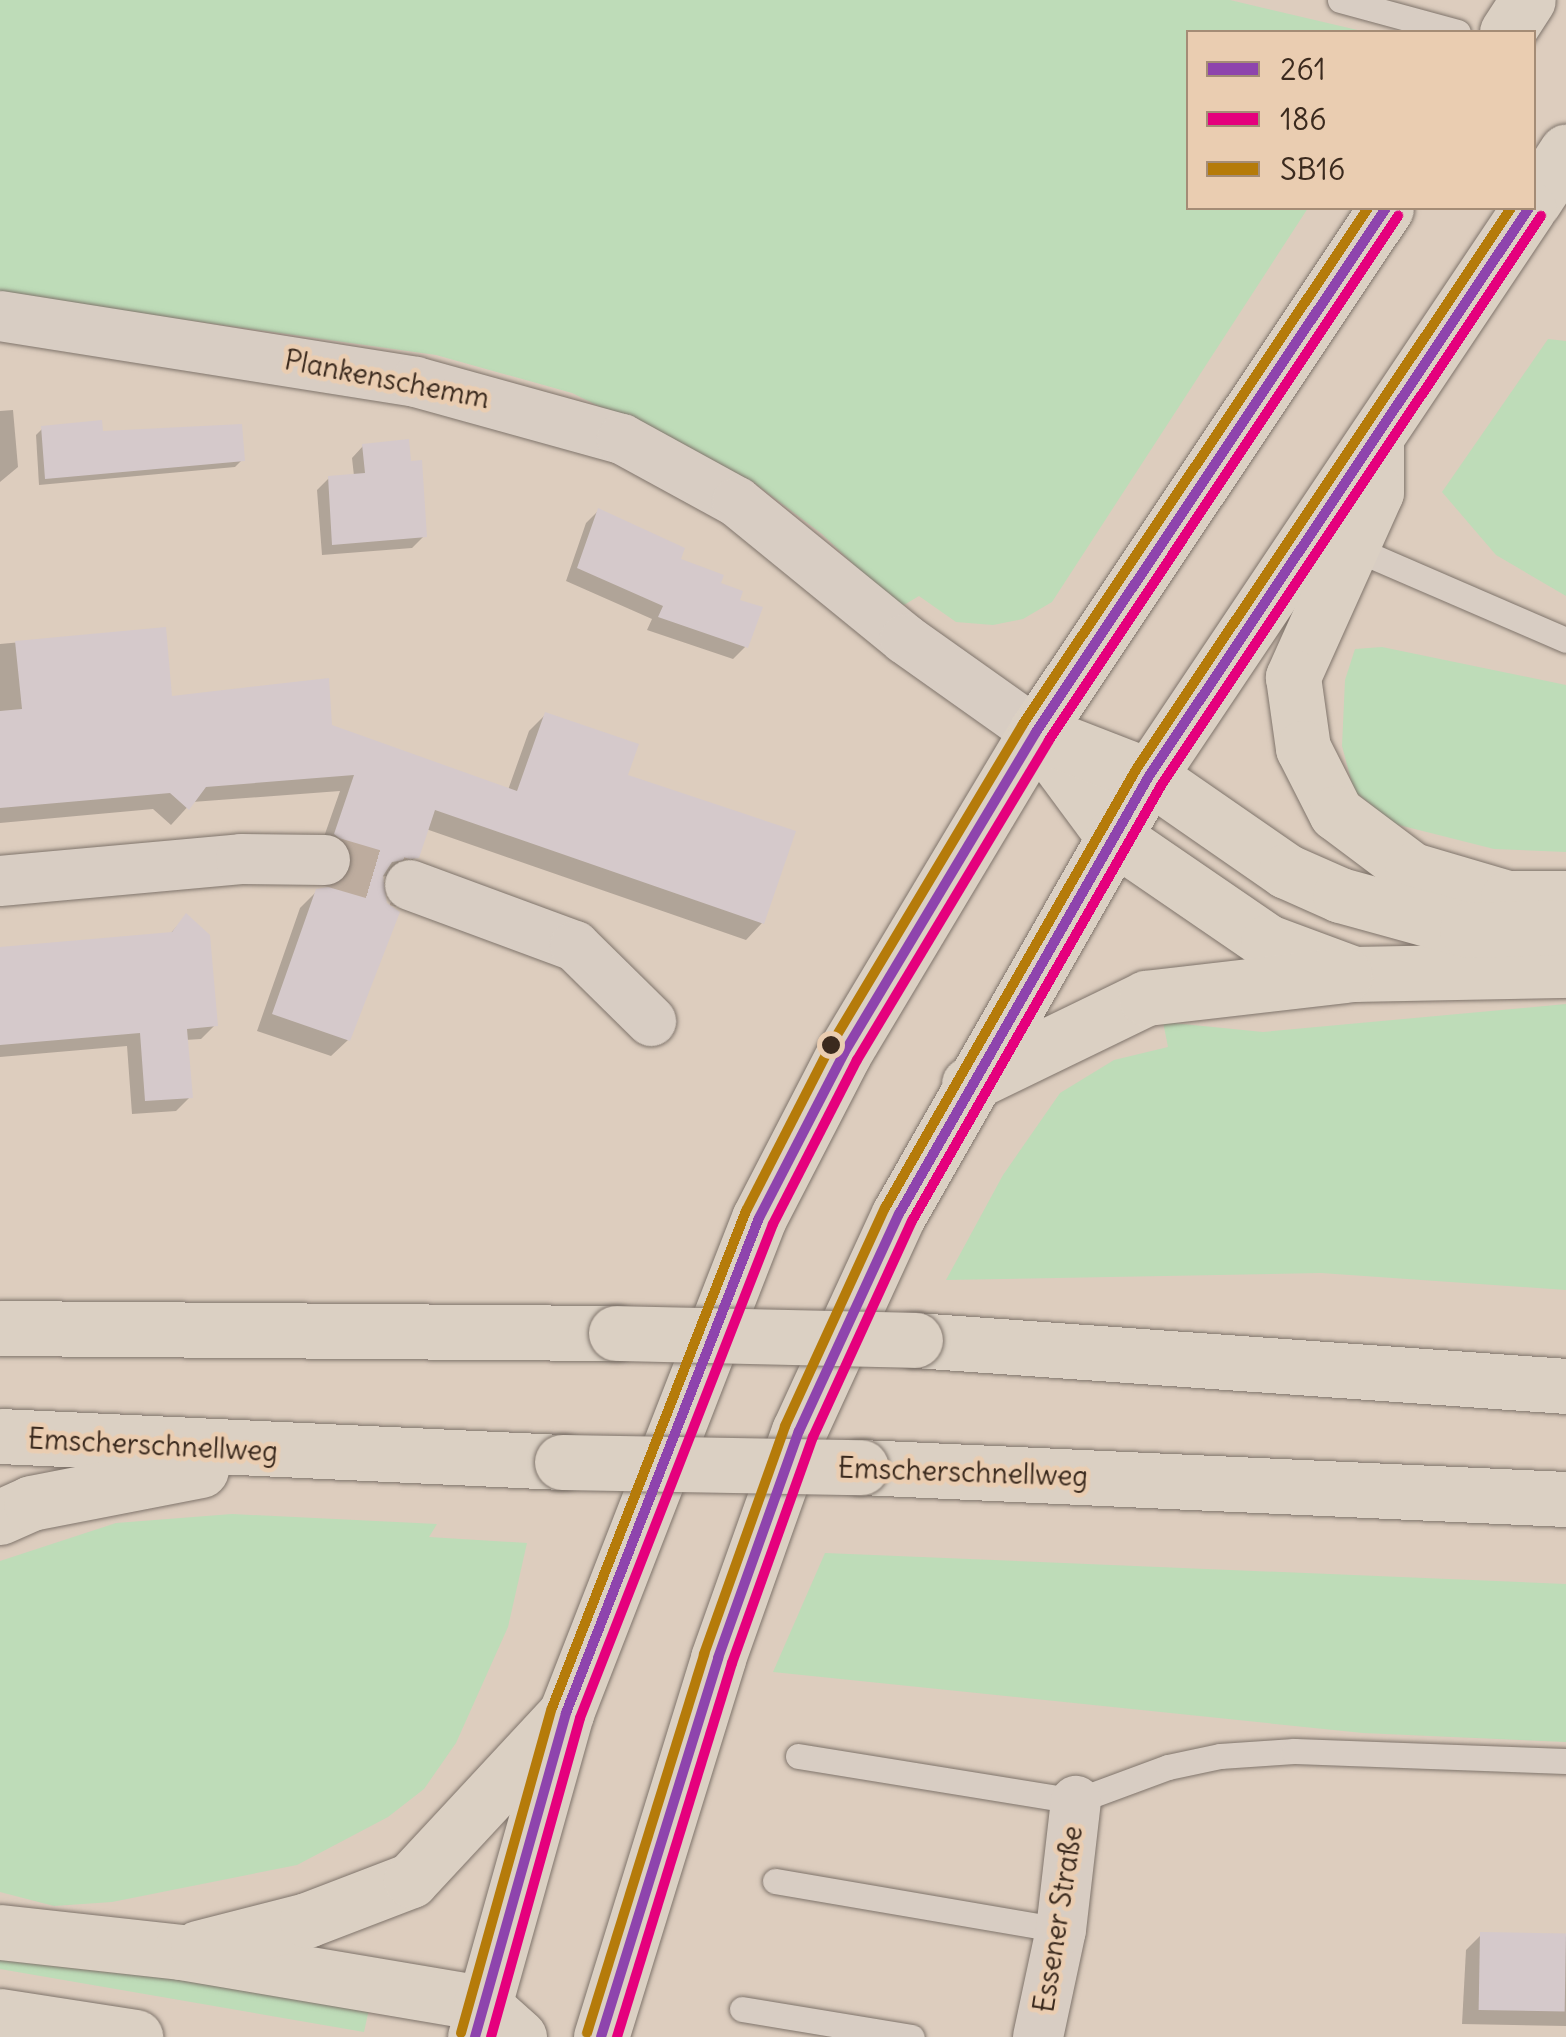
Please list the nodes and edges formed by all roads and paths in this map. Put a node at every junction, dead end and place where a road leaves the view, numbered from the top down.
1 (1340, 0) edge
2 (1528, 0) edge
3 (1451, 30) edge
4 (1508, 30) edge
5 (1566, 152) edge
6 (1536, 198) edge
7 (1385, 210) edge
8 (1528, 210) edge
9 (0, 316) edge
10 (1376, 438) junction
11 (1351, 548) junction
12 (1566, 640) edge
13 (1036, 732) junction
14 (1149, 776) junction
15 (1113, 836) junction
16 (325, 860) tunnel mouth
17 (0, 881) edge
18 (410, 884) tunnel mouth
19 (1566, 898) edge
20 (1566, 927) edge
21 (1566, 970) edge
22 (1354, 974) junction
23 (651, 1020) dead end
24 (969, 1084) junction
25 (0, 1328) edge
26 (1566, 1386) edge
27 (0, 1436) edge
28 (326, 1455) junction
29 (1566, 1498) edge
30 (0, 1517) edge
31 (566, 1713) junction
32 (798, 1756) dead end
33 (1566, 1761) edge
34 (1076, 1800) junction
35 (775, 1882) dead end
36 (1061, 1930) junction
37 (0, 1932) edge
38 (180, 1952) junction
39 (742, 2009) dead end
40 (0, 2016) edge
41 (492, 2026) edge
42 (135, 2037) edge
43 (601, 2037) edge
44 (912, 2037) edge
45 (1038, 2037) edge

1 - 3 lane
2 - 4 main road
5 - 6 main road
7 - 13 main road
8 - 10 main road
9 - 13 street, Plankenschemm
10 - 11 main road
10 - 14 main road
11 - 12 lane
11 - 19 main road
13 - 14 main road
13 - 15 main road
13 - 31 main road
14 - 15 main road
14 - 20 main road
15 - 22 main road
15 - 24 main road
16 - 17 street
18 - 23 street
21 - 22 main road
22 - 24 main road
24 - 43 main road
25 - 26 main road, bridge
27 - 28 main road, Emscherschnellweg
28 - 29 main road, Emscherschnellweg, bridge
28 - 30 main road
31 - 38 main road
31 - 41 main road
32 - 34 lane
33 - 34 lane
34 - 36 street, Essener Straße
35 - 36 lane
36 - 45 street, Essener Straße
37 - 38 main road
38 - 41 main road
39 - 44 lane
40 - 42 main road

